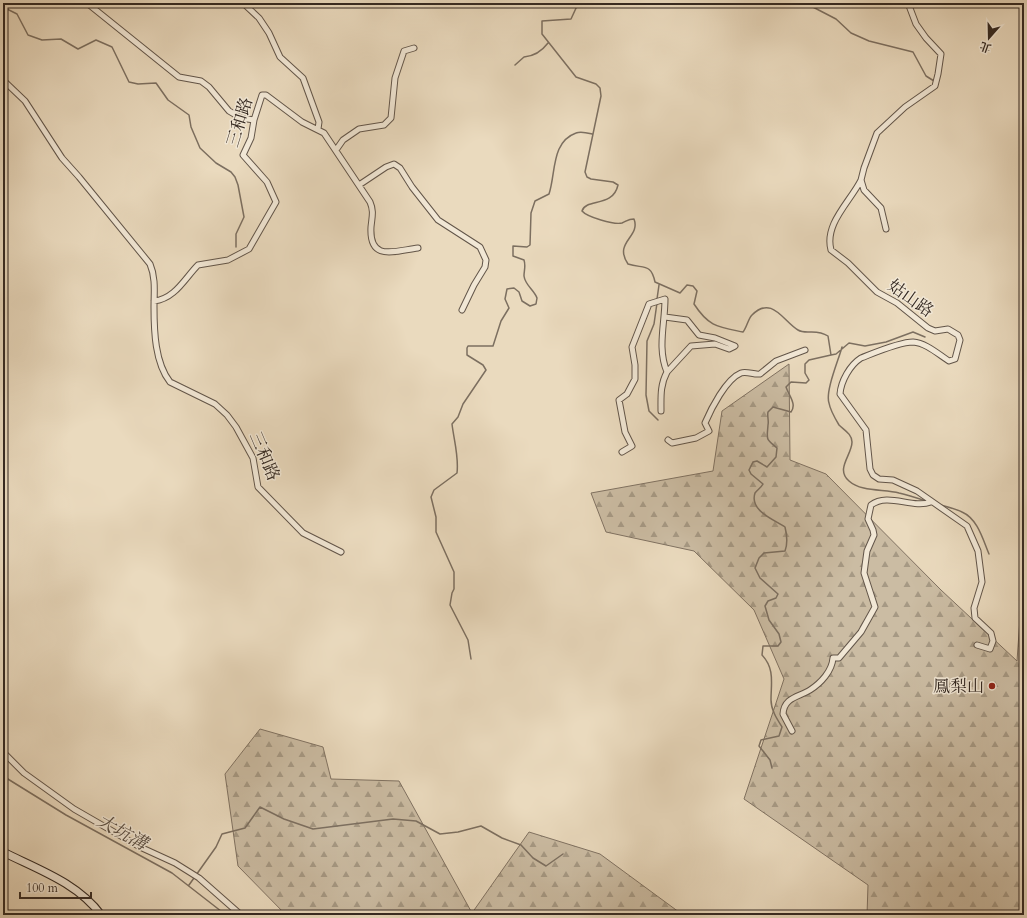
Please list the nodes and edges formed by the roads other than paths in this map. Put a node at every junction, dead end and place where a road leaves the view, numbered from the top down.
1 (87, 3) edge
2 (243, 3) edge
3 (908, 3) edge
4 (414, 48) dead end
5 (3, 80) edge
6 (254, 120) junction
7 (318, 129) junction
8 (336, 150) junction
9 (861, 180) junction
10 (359, 185) junction
11 (886, 229) dead end
12 (418, 248) dead end
13 (154, 301) junction
14 (462, 310) dead end
15 (665, 318) junction
16 (805, 350) dead end
17 (667, 372) junction
18 (661, 411) dead end
19 (668, 440) dead end
20 (622, 452) dead end
21 (931, 502) junction
22 (341, 552) dead end
23 (977, 645) dead end
24 (792, 731) dead end
25 (3, 752) edge
26 (3, 852) edge
27 (101, 915) edge
28 (241, 915) edge

1 - 6 street
2 - 7 street
3 - 9 street, 姑山路
4 - 8 street
5 - 13 street, 三和路
6 - 7 street, 三和路
6 - 13 street, 三和路
7 - 8 street, 三和路
8 - 10 street, 三和路
9 - 11 street
9 - 21 street, 姑山路
10 - 12 street, 三和路
10 - 14 street
13 - 22 street, 三和路
15 - 17 street
15 - 17 street
15 - 20 street
16 - 19 street
17 - 18 street
21 - 23 street
21 - 24 street
25 - 28 street
26 - 27 main road

